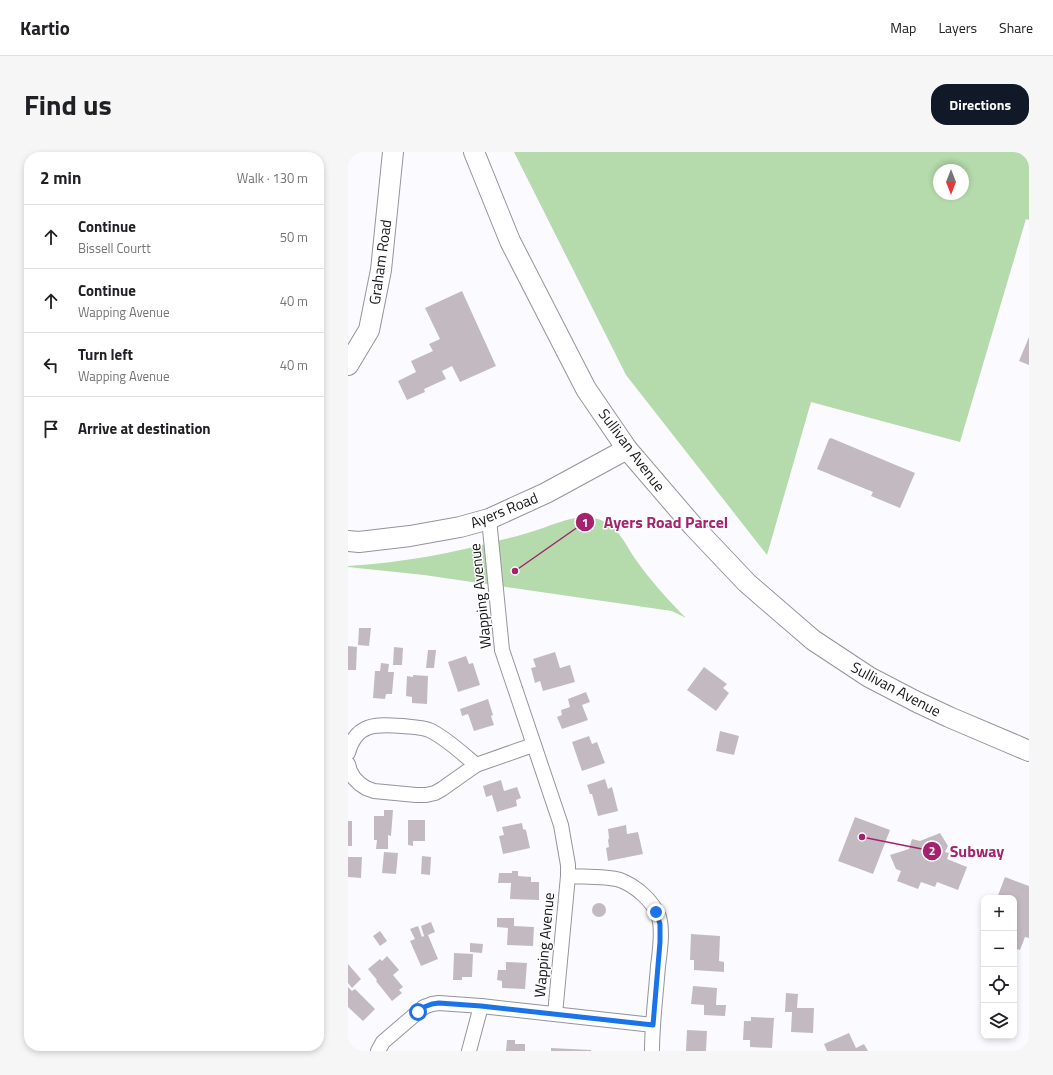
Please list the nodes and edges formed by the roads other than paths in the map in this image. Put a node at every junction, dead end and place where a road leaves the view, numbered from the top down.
1 (393, 152) edge
2 (474, 152) edge
3 (348, 365) edge
4 (627, 449) junction
5 (490, 519) junction
6 (348, 542) edge
7 (533, 745) junction
8 (1029, 751) edge
9 (348, 753) edge
10 (348, 764) edge
11 (476, 765) junction
12 (568, 876) junction
13 (481, 1006) junction
14 (555, 1014) junction
15 (653, 1025) junction
16 (378, 1051) edge
17 (469, 1051) edge
18 (652, 1051) edge

1 - 3 main road, Graham Road
2 - 4 main road, Sullivan Avenue
4 - 5 main road, Ayers Road
4 - 8 main road, Sullivan Avenue
5 - 6 main road, Ayers Road
5 - 7 street, Wapping Avenue
7 - 11 street
7 - 12 street, Wapping Avenue
9 - 11 street
10 - 11 street
12 - 14 street, Wapping Avenue
12 - 15 street, Wapping Avenue
13 - 14 street
13 - 16 street
13 - 17 street
14 - 15 street, Wapping Avenue
15 - 18 street

